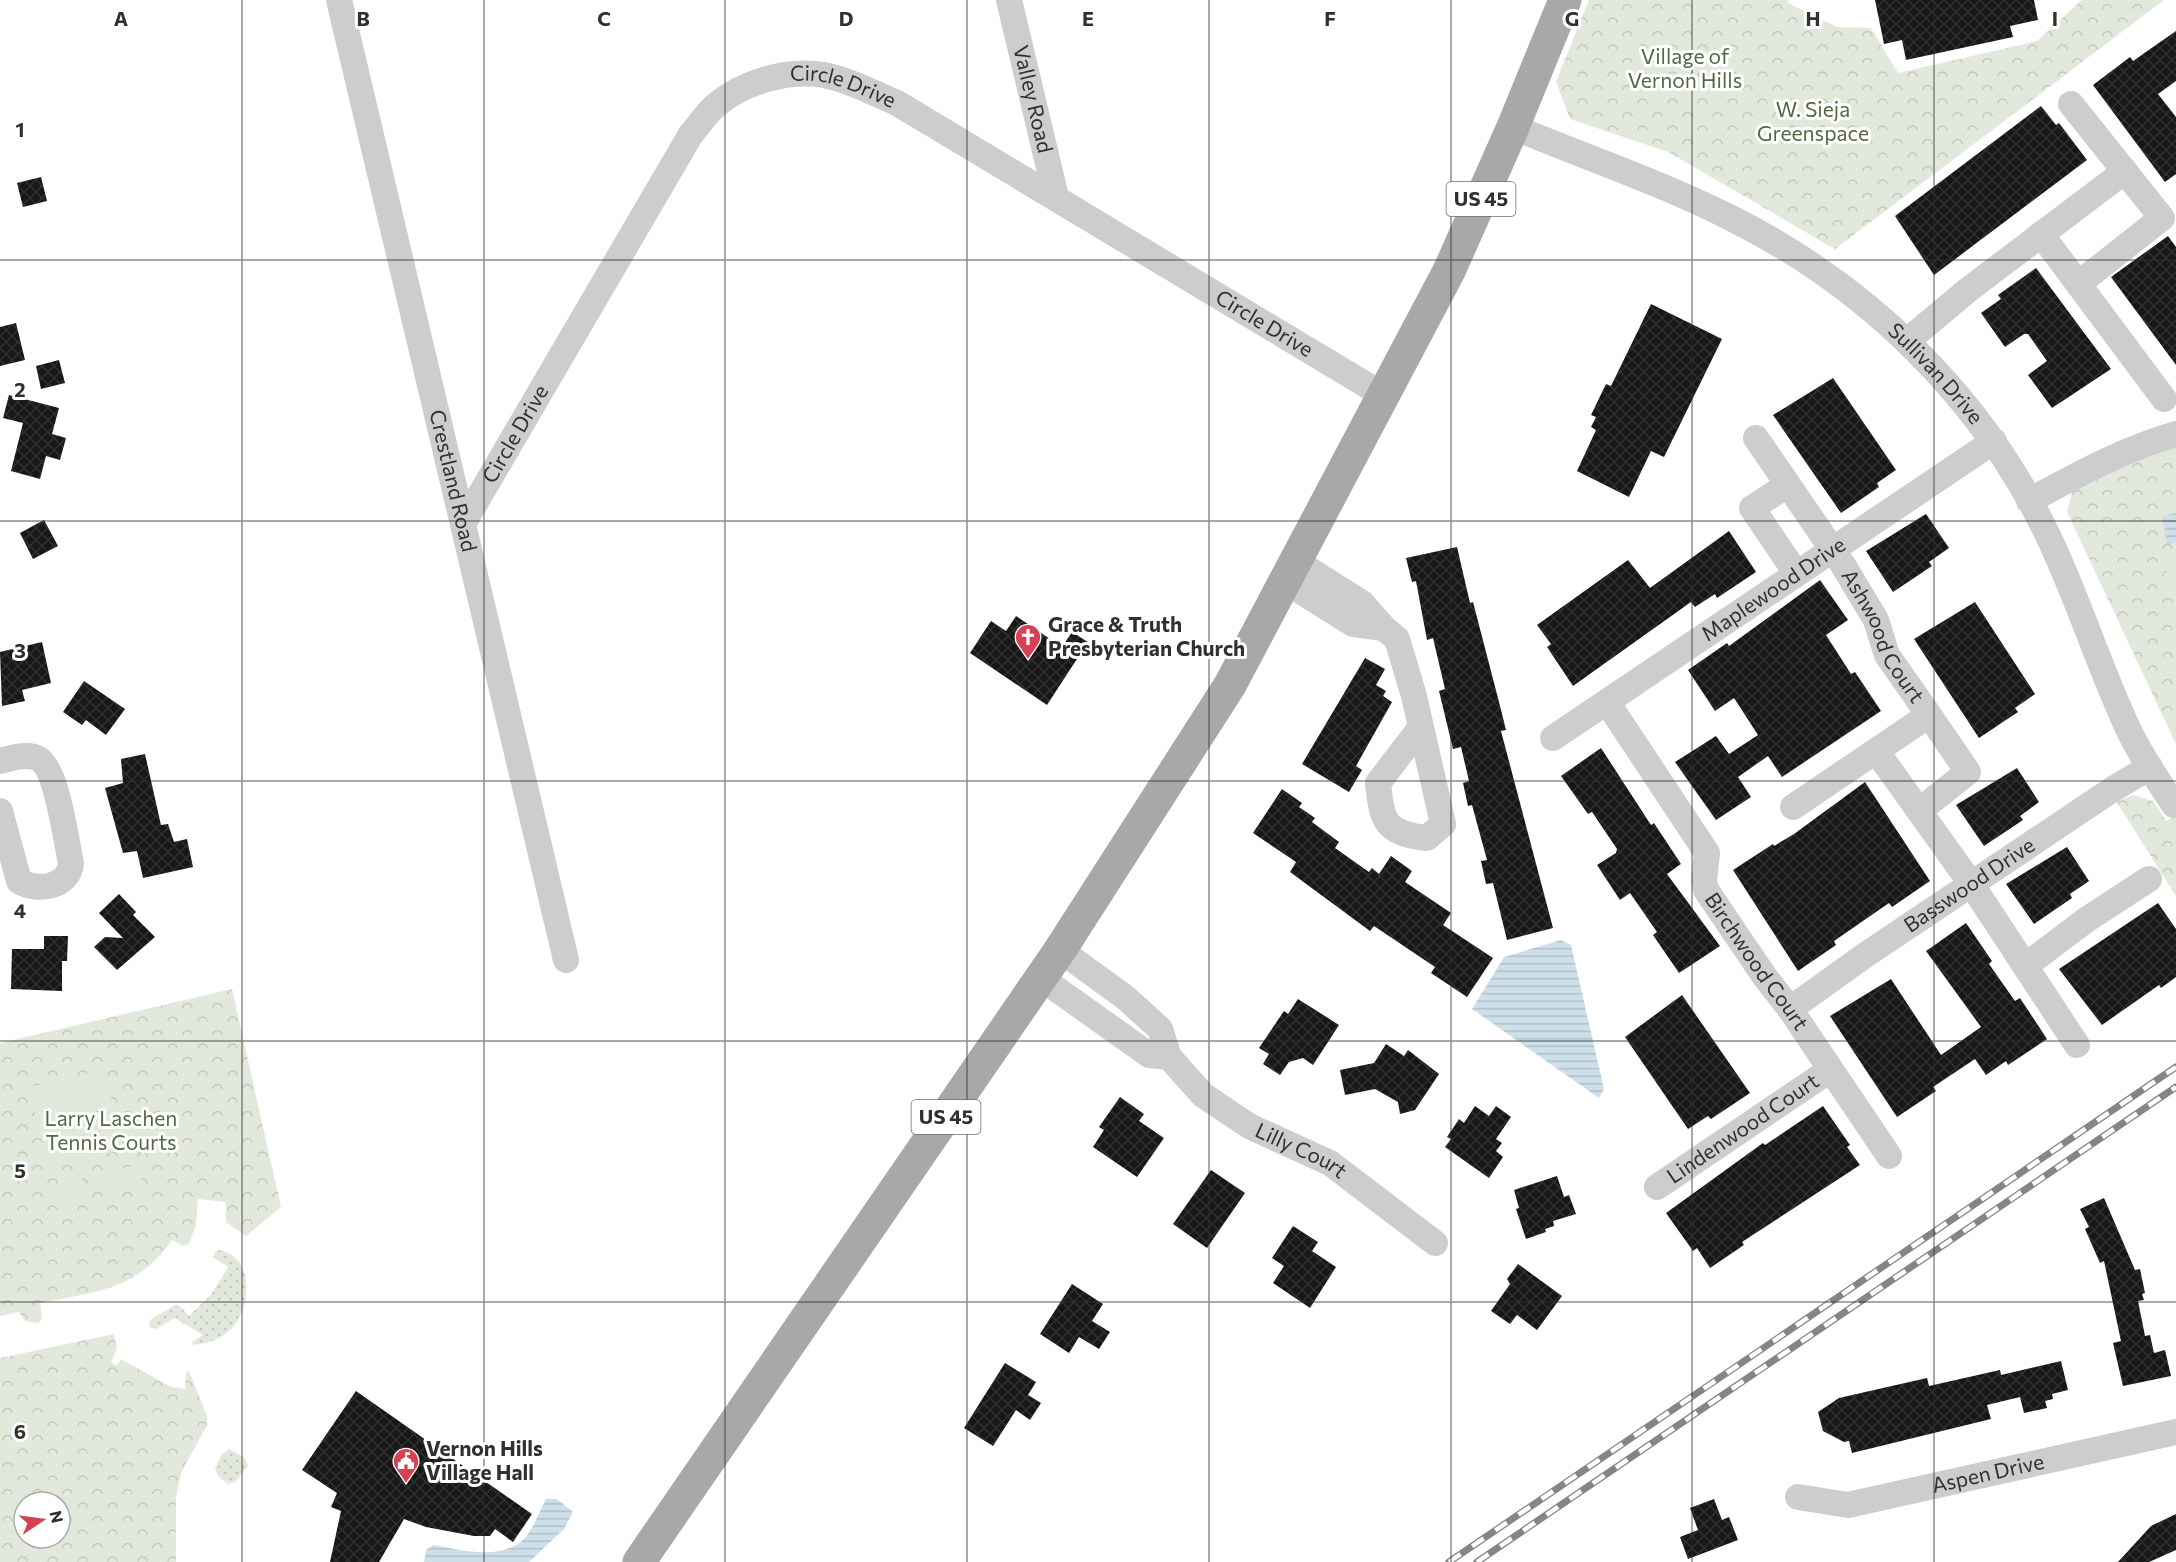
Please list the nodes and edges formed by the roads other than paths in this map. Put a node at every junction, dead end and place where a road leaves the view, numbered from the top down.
1 (339, 0) edge
2 (1009, 0) edge
3 (1565, 0) edge
4 (2071, 104) dead end
5 (1513, 127) junction
6 (2124, 171) junction
7 (1056, 197) junction
8 (2041, 234) junction
9 (2078, 284) junction
10 (1907, 341) junction
11 (1383, 394) junction
12 (2164, 399) dead end
13 (2176, 434) edge
14 (1756, 438) dead end
15 (1994, 441) junction
16 (1787, 485) junction
17 (2029, 501) junction
18 (463, 524) junction
19 (1830, 549) junction
20 (1291, 572) junction
21 (1796, 573) junction
22 (1606, 702) junction
23 (1929, 715) junction
24 (1421, 727) dead end
25 (1553, 738) dead end
26 (1877, 752) junction
27 (0, 761) edge
28 (2150, 768) junction
29 (2174, 805) dead end
30 (1793, 807) dead end
31 (0, 811) edge
32 (1919, 811) junction
33 (2149, 879) dead end
34 (1972, 885) junction
35 (1060, 950) junction
36 (566, 960) dead end
37 (2025, 966) junction
38 (1041, 978) junction
39 (1790, 1009) junction
40 (2077, 1045) dead end
41 (1169, 1057) junction
42 (1830, 1070) junction
43 (1889, 1156) dead end
44 (1657, 1187) dead end
45 (1435, 1243) dead end
46 (2176, 1432) edge
47 (1798, 1497) dead end
48 (639, 1562) edge

1 - 18 street, Crestland Road
2 - 7 street, Valley Road
3 - 5 main road, US 45
4 - 6 street
5 - 10 street, Sullivan Drive
5 - 11 main road, US 45
6 - 8 street
6 - 9 street
7 - 11 street, Circle Drive
7 - 18 street, Circle Drive
8 - 9 street
8 - 10 street
9 - 12 street
10 - 15 street, Sullivan Drive
11 - 20 main road, US 45
13 - 17 street
14 - 16 street, Ashwood Court
15 - 17 street, Sullivan Drive
15 - 19 street, Maplewood Drive
16 - 19 street, Ashwood Court
16 - 21 street
17 - 28 street, Sullivan Drive
18 - 36 street, Crestland Road
19 - 21 street, Maplewood Drive
19 - 23 street, Ashwood Court
20 - 24 street
20 - 35 main road, US 45
21 - 22 street, Maplewood Drive
22 - 25 street, Maplewood Drive
22 - 39 street, Birchwood Court
23 - 26 street, Ashwood Court
23 - 32 street, Ashwood Court
26 - 30 street, Ashwood Court
26 - 32 street
27 - 31 street
28 - 29 street, Sullivan Drive
28 - 34 street, Basswood Drive
32 - 34 street
33 - 37 street
34 - 37 street
34 - 39 street, Basswood Drive
35 - 38 main road, US 45
35 - 41 street, Lilly Court
37 - 40 street
38 - 41 street
38 - 48 main road, US 45
39 - 42 street, Birchwood Court
41 - 45 street, Lilly Court
42 - 43 street, Birchwood Court
42 - 44 street, Lindenwood Court
46 - 47 street, Aspen Drive

